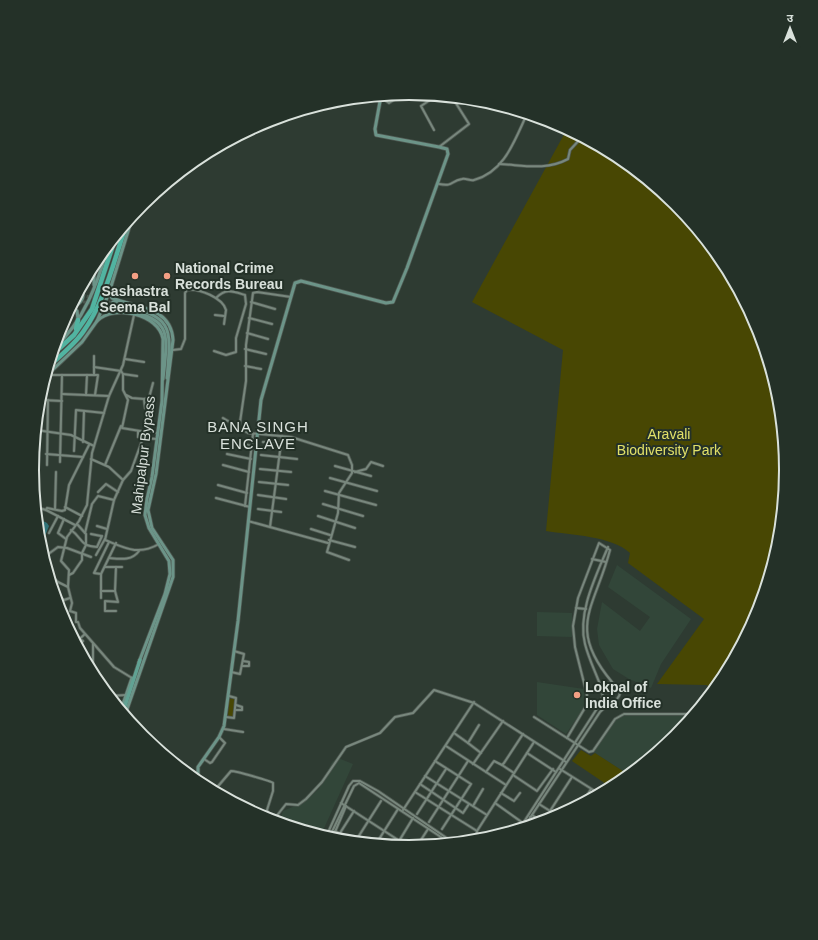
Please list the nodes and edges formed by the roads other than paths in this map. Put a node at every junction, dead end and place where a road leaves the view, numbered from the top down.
1 (380, 101) edge
2 (429, 101) edge
3 (456, 103) edge
4 (525, 119) edge
5 (434, 130) dead end
6 (578, 141) edge
7 (438, 147) junction
8 (499, 164) junction
9 (438, 184) junction
10 (129, 229) edge
11 (122, 236) edge
12 (112, 250) edge
13 (103, 262) edge
14 (93, 277) edge
15 (93, 289) junction
16 (109, 293) junction
17 (291, 297) junction
18 (216, 298) junction
19 (118, 302) junction
20 (251, 302) junction
21 (76, 309) edge
22 (276, 309) dead end
23 (117, 310) junction
24 (216, 315) dead end
25 (134, 316) junction
26 (225, 316) junction
27 (249, 318) junction
28 (78, 320) junction
29 (97, 321) junction
30 (224, 324) dead end
31 (272, 324) dead end
32 (76, 332) junction
33 (247, 333) junction
34 (268, 339) dead end
35 (63, 341) edge
36 (60, 347) edge
37 (246, 349) junction
38 (173, 350) junction
39 (214, 351) dead end
40 (266, 354) dead end
41 (94, 356) dead end
42 (125, 358) junction
43 (57, 359) edge
44 (144, 362) dead end
45 (245, 366) junction
46 (94, 367) junction
47 (53, 370) edge
48 (261, 370) dead end
49 (121, 371) junction
50 (123, 374) junction
51 (62, 375) junction
52 (87, 375) junction
53 (94, 375) junction
54 (52, 376) edge
55 (138, 376) dead end
56 (153, 383) dead end
57 (162, 384) junction
58 (167, 385) junction
59 (62, 394) junction
60 (86, 395) junction
61 (95, 395) junction
62 (125, 395) junction
63 (109, 396) junction
64 (144, 399) junction
65 (48, 400) joint
66 (62, 401) junction
67 (84, 411) junction
68 (104, 414) junction
69 (223, 418) dead end
70 (121, 426) junction
71 (239, 429) junction
72 (41, 431) edge
73 (138, 431) junction
74 (46, 432) junction
75 (149, 432) dead end
76 (158, 433) junction
77 (61, 434) junction
78 (253, 434) junction
79 (258, 435) junction
80 (282, 436) junction
81 (75, 437) junction
82 (143, 438) junction
83 (157, 439) junction
84 (83, 442) junction
85 (235, 442) dead end
86 (263, 442) dead end
87 (281, 443) junction
88 (89, 445) junction
89 (94, 446) junction
90 (252, 446) junction
91 (74, 450) dead end
92 (46, 454) junction
93 (60, 454) junction
94 (227, 454) dead end
95 (261, 456) dead end
96 (83, 457) junction
97 (279, 457) junction
98 (91, 458) junction
99 (250, 459) junction
100 (297, 459) dead end
101 (60, 462) dead end
102 (47, 465) dead end
103 (105, 465) junction
104 (223, 465) dead end
105 (335, 466) dead end
106 (383, 466) dead end
107 (260, 469) dead end
108 (278, 470) junction
109 (56, 472) dead end
110 (249, 472) junction
111 (292, 472) dead end
112 (353, 472) junction
113 (371, 476) dead end
114 (330, 478) dead end
115 (123, 480) junction
116 (259, 482) dead end
117 (346, 482) junction
118 (276, 484) junction
119 (218, 485) dead end
120 (288, 486) dead end
121 (325, 490) dead end
122 (377, 491) dead end
123 (98, 492) dead end
124 (118, 492) junction
125 (247, 493) junction
126 (339, 494) junction
127 (258, 495) dead end
128 (274, 497) junction
129 (216, 498) dead end
130 (286, 499) dead end
131 (88, 500) junction
132 (114, 500) junction
133 (92, 502) junction
134 (323, 504) dead end
135 (87, 505) junction
136 (376, 505) dead end
137 (246, 506) junction
138 (65, 507) junction
139 (91, 507) junction
140 (250, 507) junction
141 (339, 508) junction
142 (41, 509) edge
143 (55, 509) junction
144 (258, 509) dead end
145 (46, 510) junction
146 (273, 511) junction
147 (281, 512) dead end
148 (58, 516) junction
149 (82, 516) junction
150 (318, 516) dead end
151 (363, 516) dead end
152 (64, 519) junction
153 (248, 521) junction
154 (336, 521) junction
155 (76, 525) junction
156 (97, 526) dead end
157 (270, 526) junction
158 (355, 528) dead end
159 (107, 529) junction
160 (311, 529) dead end
161 (71, 530) junction
162 (49, 533) dead end
163 (85, 533) junction
164 (91, 534) dead end
165 (330, 535) junction
166 (102, 536) junction
167 (105, 538) junction
168 (66, 539) junction
169 (329, 540) junction
170 (109, 542) junction
171 (159, 543) junction
172 (328, 543) junction
173 (116, 544) junction
174 (86, 545) junction
175 (64, 547) junction
176 (354, 547) dead end
177 (608, 548) junction
178 (139, 551) junction
179 (82, 553) junction
180 (49, 554) edge
181 (96, 555) dead end
182 (91, 557) dead end
183 (109, 558) junction
184 (349, 560) dead end
185 (592, 560) junction
186 (602, 561) junction
187 (606, 562) junction
188 (105, 567) junction
189 (116, 567) junction
190 (122, 567) dead end
191 (101, 574) junction
192 (68, 575) junction
193 (56, 581) edge
194 (68, 587) junction
195 (101, 591) junction
196 (115, 591) junction
197 (70, 598) junction
198 (100, 598) dead end
199 (62, 599) edge
200 (576, 608) junction
201 (586, 609) junction
202 (116, 611) dead end
203 (85, 634) junction
204 (80, 639) joint
205 (82, 642) edge
206 (93, 643) junction
207 (234, 651) junction
208 (140, 660) junction
209 (243, 661) junction
210 (93, 662) edge
211 (242, 666) junction
212 (231, 672) junction
213 (132, 678) junction
214 (612, 682) junction
215 (602, 690) junction
216 (126, 695) junction
217 (116, 696) edge
218 (228, 696) junction
219 (603, 696) junction
220 (612, 701) junction
221 (474, 702) junction
222 (123, 705) edge
223 (236, 705) junction
224 (124, 706) edge
225 (127, 709) edge
226 (236, 710) junction
227 (687, 714) edge
228 (226, 717) junction
229 (534, 717) dead end
230 (503, 722) junction
231 (480, 725) dead end
232 (224, 729) junction
233 (243, 732) dead end
234 (454, 733) junction
235 (523, 734) junction
236 (219, 737) junction
237 (567, 738) junction
238 (534, 742) junction
239 (468, 743) junction
240 (576, 744) junction
241 (446, 746) junction
242 (482, 753) junction
243 (527, 753) junction
244 (204, 759) junction
245 (468, 760) junction
246 (435, 761) junction
247 (565, 762) junction
248 (473, 764) junction
249 (502, 765) junction
250 (446, 768) junction
251 (553, 769) junction
252 (560, 769) junction
253 (486, 772) junction
254 (556, 772) junction
255 (198, 774) edge
256 (514, 774) junction
257 (425, 776) junction
258 (459, 776) junction
259 (572, 777) junction
260 (356, 782) junction
261 (436, 783) junction
262 (420, 784) junction
263 (506, 785) junction
264 (218, 786) edge
265 (484, 789) dead end
266 (592, 789) joint
267 (431, 791) junction
268 (448, 791) junction
269 (415, 792) junction
270 (501, 793) junction
271 (520, 793) dead end
272 (590, 793) edge
273 (426, 799) junction
274 (443, 799) junction
275 (461, 799) junction
276 (381, 801) dead end
277 (341, 803) junction
278 (494, 803) junction
279 (538, 803) junction
280 (469, 804) junction
281 (346, 806) junction
282 (472, 806) junction
283 (439, 807) junction
284 (456, 808) junction
285 (398, 809) junction
286 (403, 810) junction
287 (354, 811) junction
288 (550, 811) joint
289 (268, 812) edge
290 (417, 814) dead end
291 (451, 814) junction
292 (277, 815) edge
293 (487, 815) junction
294 (530, 815) junction
295 (413, 818) junction
296 (533, 818) edge
297 (535, 818) edge
298 (527, 820) edge
299 (368, 821) junction
300 (525, 821) edge
301 (429, 822) dead end
302 (522, 822) edge
303 (428, 828) junction
304 (442, 829) dead end
305 (335, 830) joint
306 (329, 831) edge
307 (384, 831) junction
308 (477, 831) junction
309 (334, 832) edge
310 (339, 833) edge
311 (340, 834) edge
312 (476, 834) edge
313 (358, 837) edge
314 (443, 838) edge
315 (447, 838) edge
316 (379, 839) edge
317 (397, 839) edge
318 (400, 840) edge
319 (420, 840) edge

1 - 7 street
2 - 5 street
3 - 7 street
4 - 8 street
6 - 8 street
7 - 9 street
8 - 9 street
9 - 17 street
10 - 16 street
11 - 43 highway
12 - 32 highway
13 - 15 street
14 - 15 street
15 - 28 street
16 - 19 street
16 - 29 street
17 - 20 street
17 - 79 street
18 - 26 street
18 - 38 street
18 - 39 street
19 - 23 street
19 - 38 street, Mahipalpur Bypass
19 - 58 street
20 - 22 street
20 - 27 street
21 - 28 street
23 - 25 street, Mahipalpur Bypass
23 - 29 street
23 - 57 street
24 - 26 street
25 - 42 street
25 - 57 street, Mahipalpur Bypass
26 - 30 street
27 - 31 street
27 - 33 street
28 - 32 highway
28 - 35 street
29 - 47 street
32 - 36 highway
33 - 34 street
33 - 37 street
37 - 40 street
37 - 45 street
38 - 58 street, Mahipalpur Bypass
41 - 46 street
42 - 44 street
42 - 49 street
45 - 48 street
45 - 71 street
46 - 49 street
46 - 53 street
49 - 50 street
49 - 63 street
50 - 55 street
50 - 62 street
51 - 52 street
51 - 54 street
51 - 59 street
52 - 53 street
52 - 60 street
53 - 61 street
56 - 64 street
57 - 76 street, Mahipalpur Bypass
58 - 225 street, Mahipalpur Bypass
59 - 60 street
59 - 66 street
60 - 61 street
61 - 63 street
62 - 64 street
62 - 70 street
63 - 68 street
64 - 73 street
65 - 66 street
65 - 74 street
66 - 77 street
67 - 68 street
67 - 81 street
67 - 84 street
68 - 89 street
69 - 71 street
70 - 73 street
70 - 103 street
71 - 78 street
72 - 74 street
73 - 82 street
74 - 77 street
74 - 92 street
75 - 76 street
76 - 83 street, Mahipalpur Bypass
77 - 81 street
77 - 93 street
78 - 79 street
78 - 90 street
79 - 80 street
79 - 140 street
80 - 87 street
80 - 112 street
81 - 84 street
81 - 91 street
82 - 83 street
82 - 115 street
83 - 171 street, Mahipalpur Bypass
84 - 88 street
85 - 90 street
86 - 87 street
87 - 97 street
88 - 89 street
88 - 96 street
89 - 98 street
90 - 99 street
92 - 93 street
92 - 102 street
93 - 96 street
93 - 101 street
94 - 99 street
95 - 97 street
96 - 138 street
97 - 100 street
97 - 108 street
98 - 103 street
98 - 131 street
99 - 110 street
103 - 115 street
104 - 110 street
105 - 112 street
106 - 112 street
107 - 108 street
108 - 111 street
108 - 118 street
109 - 143 street
110 - 125 street
112 - 113 street
112 - 117 street
114 - 117 street
115 - 124 street
116 - 118 street
117 - 122 street
117 - 126 street
118 - 120 street
118 - 128 street
119 - 125 street
121 - 126 street
123 - 124 street
124 - 132 street
125 - 137 street
126 - 136 street
126 - 141 street
127 - 128 street
128 - 130 street
128 - 146 street
129 - 137 street
131 - 133 street
131 - 135 street
132 - 133 street
132 - 159 street
133 - 139 street
134 - 141 street
135 - 139 street
135 - 149 street
137 - 140 street
138 - 143 street
138 - 149 street
139 - 163 street
140 - 153 street
141 - 151 street
141 - 154 street
142 - 145 street
143 - 145 street
144 - 146 street
145 - 148 street
146 - 147 street
146 - 157 street
148 - 152 street
148 - 162 street
149 - 155 street
150 - 154 street
152 - 155 street
152 - 168 street
153 - 157 street
153 - 207 street
154 - 158 street
154 - 165 street
155 - 161 street
155 - 163 street
156 - 159 street
157 - 172 street
159 - 167 street
160 - 165 street
161 - 168 street
161 - 174 street
163 - 174 street
164 - 166 street
165 - 169 street
166 - 167 street
166 - 174 street
167 - 170 street
167 - 181 street
168 - 175 street
169 - 172 street
169 - 176 street
170 - 173 street
170 - 191 street
171 - 178 street
171 - 208 street, Mahipalpur Bypass
172 - 184 street
173 - 178 street
173 - 183 street
174 - 179 street
175 - 179 street
175 - 180 street
175 - 192 street
177 - 185 street
177 - 186 street
177 - 187 street
178 - 183 street
179 - 182 street
179 - 192 street
183 - 188 street
185 - 186 street
185 - 200 street
186 - 187 street
186 - 201 street
187 - 214 street
188 - 189 street
188 - 191 street
189 - 190 street
189 - 196 street
191 - 195 street
192 - 194 street
193 - 194 street
194 - 197 street
195 - 196 street
195 - 198 street
196 - 202 street
197 - 199 street
197 - 203 street
200 - 201 street
200 - 237 street
201 - 215 street
203 - 204 street
203 - 206 street
204 - 205 street
206 - 210 street
206 - 213 street
207 - 209 street
207 - 212 street
208 - 213 street, Mahipalpur Bypass
208 - 224 main road
209 - 211 street
209 - 211 street
211 - 212 street
212 - 218 street
213 - 216 street, Mahipalpur Bypass
214 - 215 street
214 - 220 street
215 - 219 street
216 - 217 street
216 - 222 street, Mahipalpur Bypass
218 - 223 street
218 - 228 street
219 - 220 street
219 - 240 street
220 - 240 street
221 - 230 street
221 - 234 street
221 - 292 street
223 - 226 street
223 - 226 street
226 - 228 street
227 - 240 street
228 - 232 street
229 - 237 street
230 - 235 street
230 - 242 street
231 - 239 street
232 - 233 street
232 - 236 street
234 - 239 street
234 - 241 street
235 - 238 street
235 - 249 street
236 - 244 street
236 - 244 street
237 - 240 street
238 - 243 street
238 - 247 street
239 - 242 street
240 - 247 street
241 - 245 street
241 - 246 street
242 - 248 street
243 - 251 street
243 - 256 street
244 - 255 street
245 - 248 street
245 - 258 street
246 - 250 street
246 - 257 street
247 - 252 street
248 - 253 street
249 - 253 street
249 - 256 street
250 - 258 street
250 - 261 street
251 - 254 street
251 - 256 street
252 - 254 street
252 - 259 street
252 - 279 street
253 - 263 street
254 - 279 street
256 - 263 street
257 - 261 street
257 - 262 street
258 - 268 street
258 - 275 street
259 - 266 street
259 - 288 street
260 - 277 street
260 - 281 street
260 - 285 street
260 - 286 street
261 - 267 street
261 - 268 street
262 - 267 street
262 - 269 street
263 - 270 street
264 - 289 street
265 - 282 street
266 - 272 street
267 - 273 street
267 - 274 street
268 - 274 street
268 - 275 street
269 - 273 street
269 - 286 street
270 - 271 street
270 - 278 street
273 - 283 street
273 - 290 street
274 - 283 street
274 - 284 street
275 - 280 street
275 - 284 street
276 - 299 street
277 - 281 street
277 - 306 street
278 - 293 street
278 - 302 street
279 - 288 street
279 - 294 street
280 - 282 street
280 - 284 street
281 - 287 street
281 - 305 street
281 - 309 street
282 - 293 street
283 - 291 street
283 - 301 street
284 - 291 street
285 - 286 street
285 - 307 street
286 - 295 street
286 - 315 street
287 - 299 street
287 - 311 street
291 - 304 street
291 - 308 street
293 - 308 street
294 - 296 street
294 - 297 street
294 - 298 street
294 - 300 street
295 - 303 street
295 - 318 street
299 - 307 street
299 - 313 street
303 - 314 street
303 - 319 street
305 - 310 street
307 - 316 street
307 - 317 street
308 - 312 street

